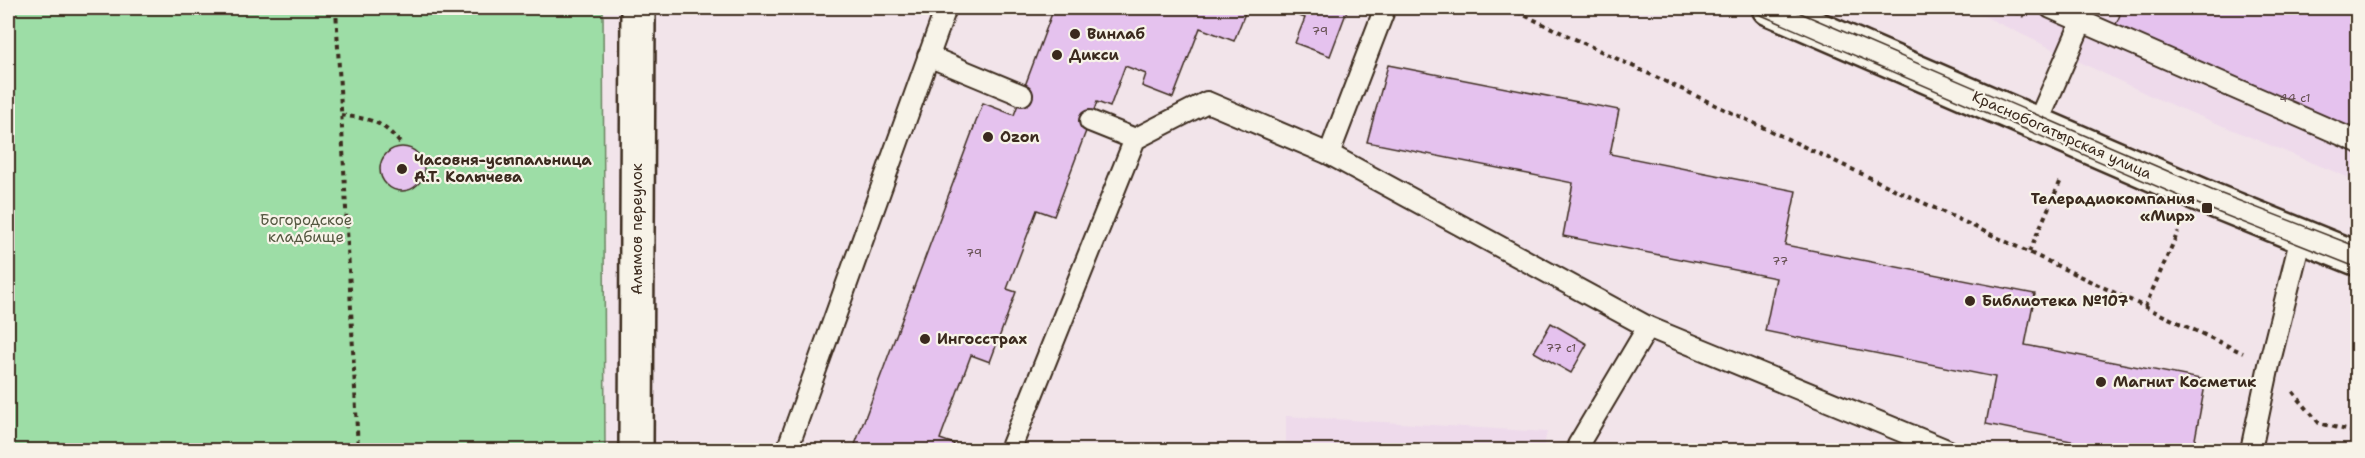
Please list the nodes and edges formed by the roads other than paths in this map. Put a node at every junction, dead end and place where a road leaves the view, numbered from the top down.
1 (638, 8) edge
2 (946, 8) edge
3 (1385, 8) edge
4 (1769, 8) edge
5 (2051, 8) edge
6 (2082, 21) junction
7 (928, 56) junction
8 (1022, 95) dead end
9 (1090, 121) dead end
10 (2037, 124) junction
11 (1135, 139) junction
12 (2358, 142) edge
13 (1329, 154) junction
14 (2301, 237) junction
15 (2358, 259) edge
16 (1648, 327) junction
17 (1578, 445) dead end
18 (636, 450) edge
19 (787, 450) edge
20 (1010, 450) edge
21 (1947, 450) edge
22 (2251, 450) edge

1 - 18 main road, Алымов переулок
2 - 7 lane
3 - 13 lane
4 - 10 main road, Краснобогатырская улица
5 - 6 lane
6 - 10 lane
6 - 12 lane
7 - 8 lane
7 - 19 lane
9 - 11 lane
10 - 14 main road, Краснобогатырская улица
11 - 13 lane
11 - 20 lane
13 - 16 lane
14 - 15 main road, Краснобогатырская улица
14 - 22 lane
16 - 17 lane
16 - 21 lane

